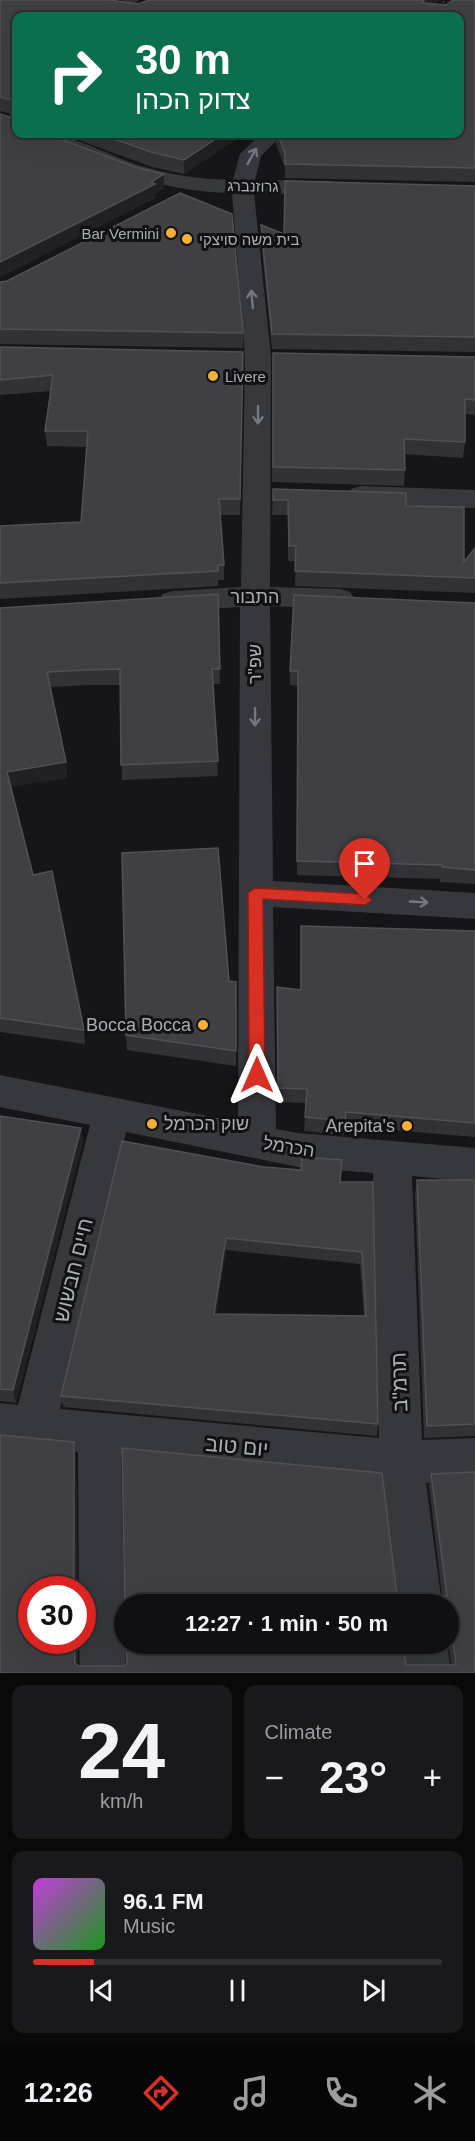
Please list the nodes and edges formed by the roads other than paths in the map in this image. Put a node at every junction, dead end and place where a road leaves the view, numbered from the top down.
1 (50, 138) edge
2 (269, 138) edge
3 (201, 186) junction
4 (242, 186) junction
5 (347, 188) edge
6 (170, 204) edge
7 (247, 357) junction
8 (285, 357) edge
9 (338, 495) edge
10 (475, 500) edge
11 (255, 596) junction
12 (371, 601) edge
13 (151, 602) edge
14 (255, 893) junction
15 (475, 906) edge
16 (0, 1091) edge
17 (112, 1113) junction
18 (257, 1142) junction
19 (392, 1158) junction
20 (475, 1166) edge
21 (17, 1426) edge
22 (99, 1433) junction
23 (475, 1460) edge
24 (401, 1462) junction
25 (418, 1594) edge
26 (425, 1654) edge
27 (103, 1673) edge
28 (428, 1673) edge

1 - 3 street, גרוזנברג
4 -> 2 street
3 - 4 street, גרוזנברג
3 - 6 street
4 - 5 street, גרוזנברג
7 -> 4 street, שפ"ר
7 - 8 street
7 -> 11 street, שפ"ר
9 - 10 street
11 - 12 street, התבור
11 - 13 street, התבור
11 -> 14 street, שפ"ר
14 -> 15 street
14 - 18 street, שפ"ר
16 - 17 street, הכרמל
17 - 18 street, הכרמל
17 - 21 street, חיים חבשוש
18 - 19 street, הכרמל
19 - 20 street, הכרמל
19 - 24 street, תרמ"ב
21 - 22 street, יום טוב
22 - 24 street, יום טוב
22 - 27 street
23 - 24 street, יום טוב
24 - 25 street, תרמ"ב
26 - 28 street

